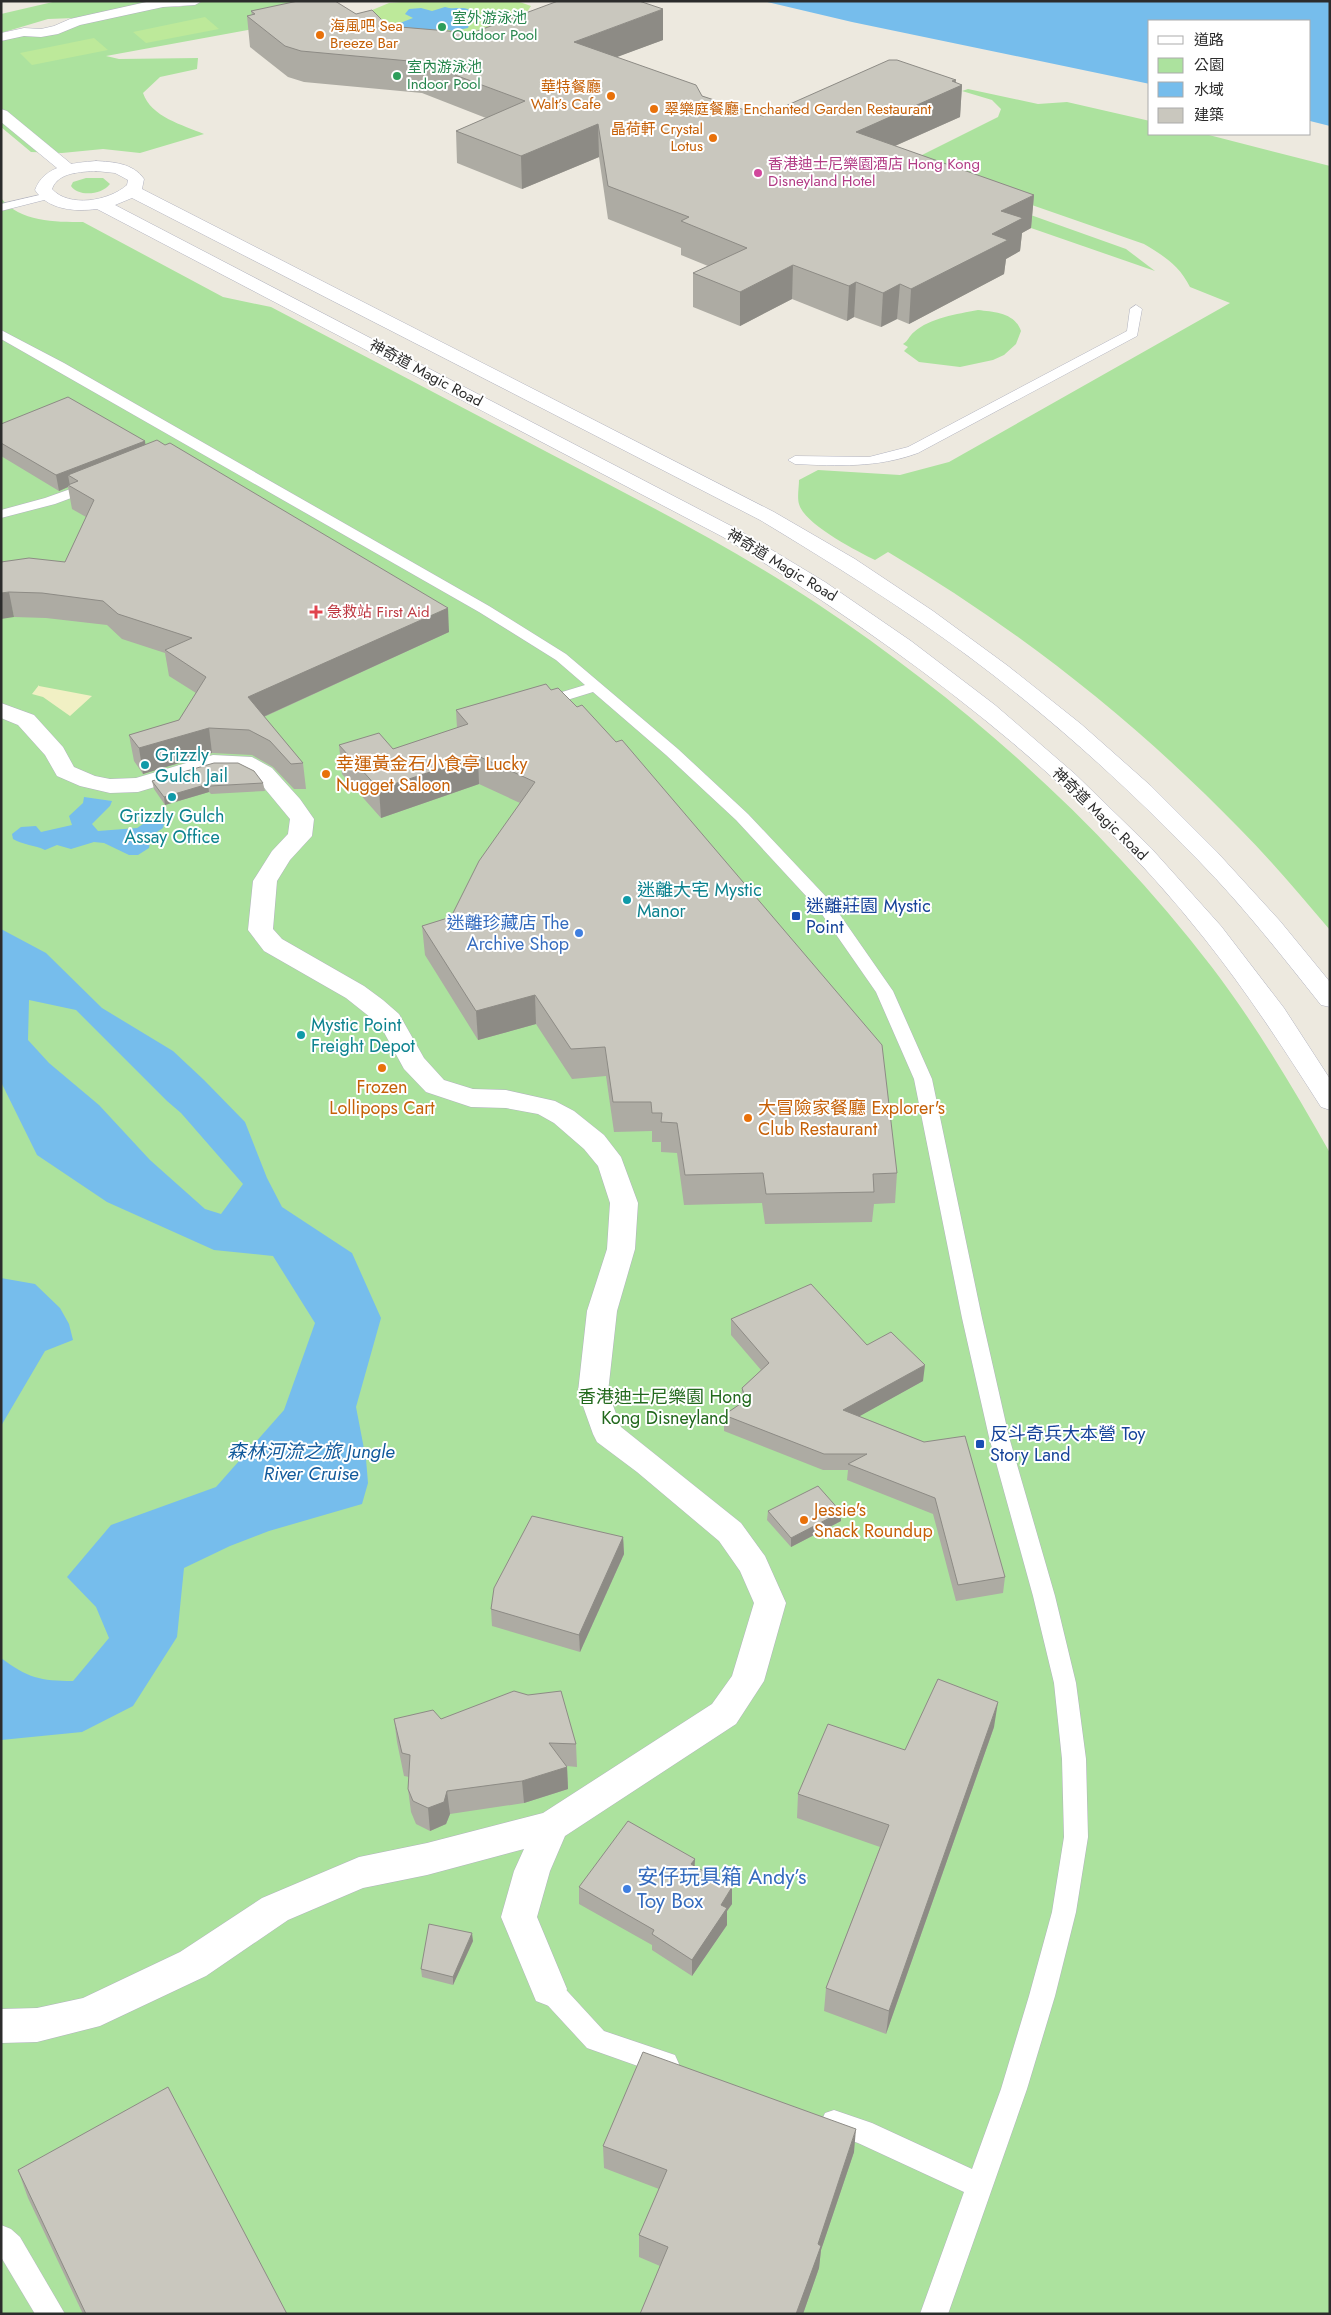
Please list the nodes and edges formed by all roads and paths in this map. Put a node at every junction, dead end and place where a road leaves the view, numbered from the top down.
1 (195, 1) edge
2 (163, 2) edge
3 (1, 37) edge
4 (1, 114) edge
5 (69, 170) junction
6 (132, 191) junction
7 (48, 196) junction
8 (99, 203) junction
9 (1, 208) edge
10 (1136, 308) dead end
11 (1, 334) edge
12 (196, 443) junction
13 (178, 450) edge
14 (795, 460) dead end
15 (110, 478) edge
16 (1, 514) edge
17 (595, 687) junction
18 (531, 706) edge
19 (1, 710) edge
20 (1330, 1000) edge
21 (1330, 1101) edge
22 (552, 1826) junction
23 (549, 1989) joint
24 (1, 2026) edge
25 (688, 2071) edge
26 (808, 2113) edge
27 (979, 2185) junction
28 (1, 2238) edge
29 (52, 2314) edge
30 (934, 2314) edge

1 - 2 street
2 - 3 street
4 - 5 street
5 - 6 street
5 - 7 street
6 - 8 street, 神奇道 Magic Road
6 - 20 street, 神奇道 Magic Road
7 - 8 street, 神奇道 Magic Road
7 - 9 lane
8 - 21 street, 神奇道 Magic Road
10 - 14 lane
11 - 12 lane
12 - 13 lane
12 - 17 lane
15 - 16 lane
17 - 18 lane
17 - 27 lane
19 - 22 street
22 - 23 street
22 - 24 street
23 - 25 lane
26 - 27 lane
27 - 30 lane
28 - 29 lane

